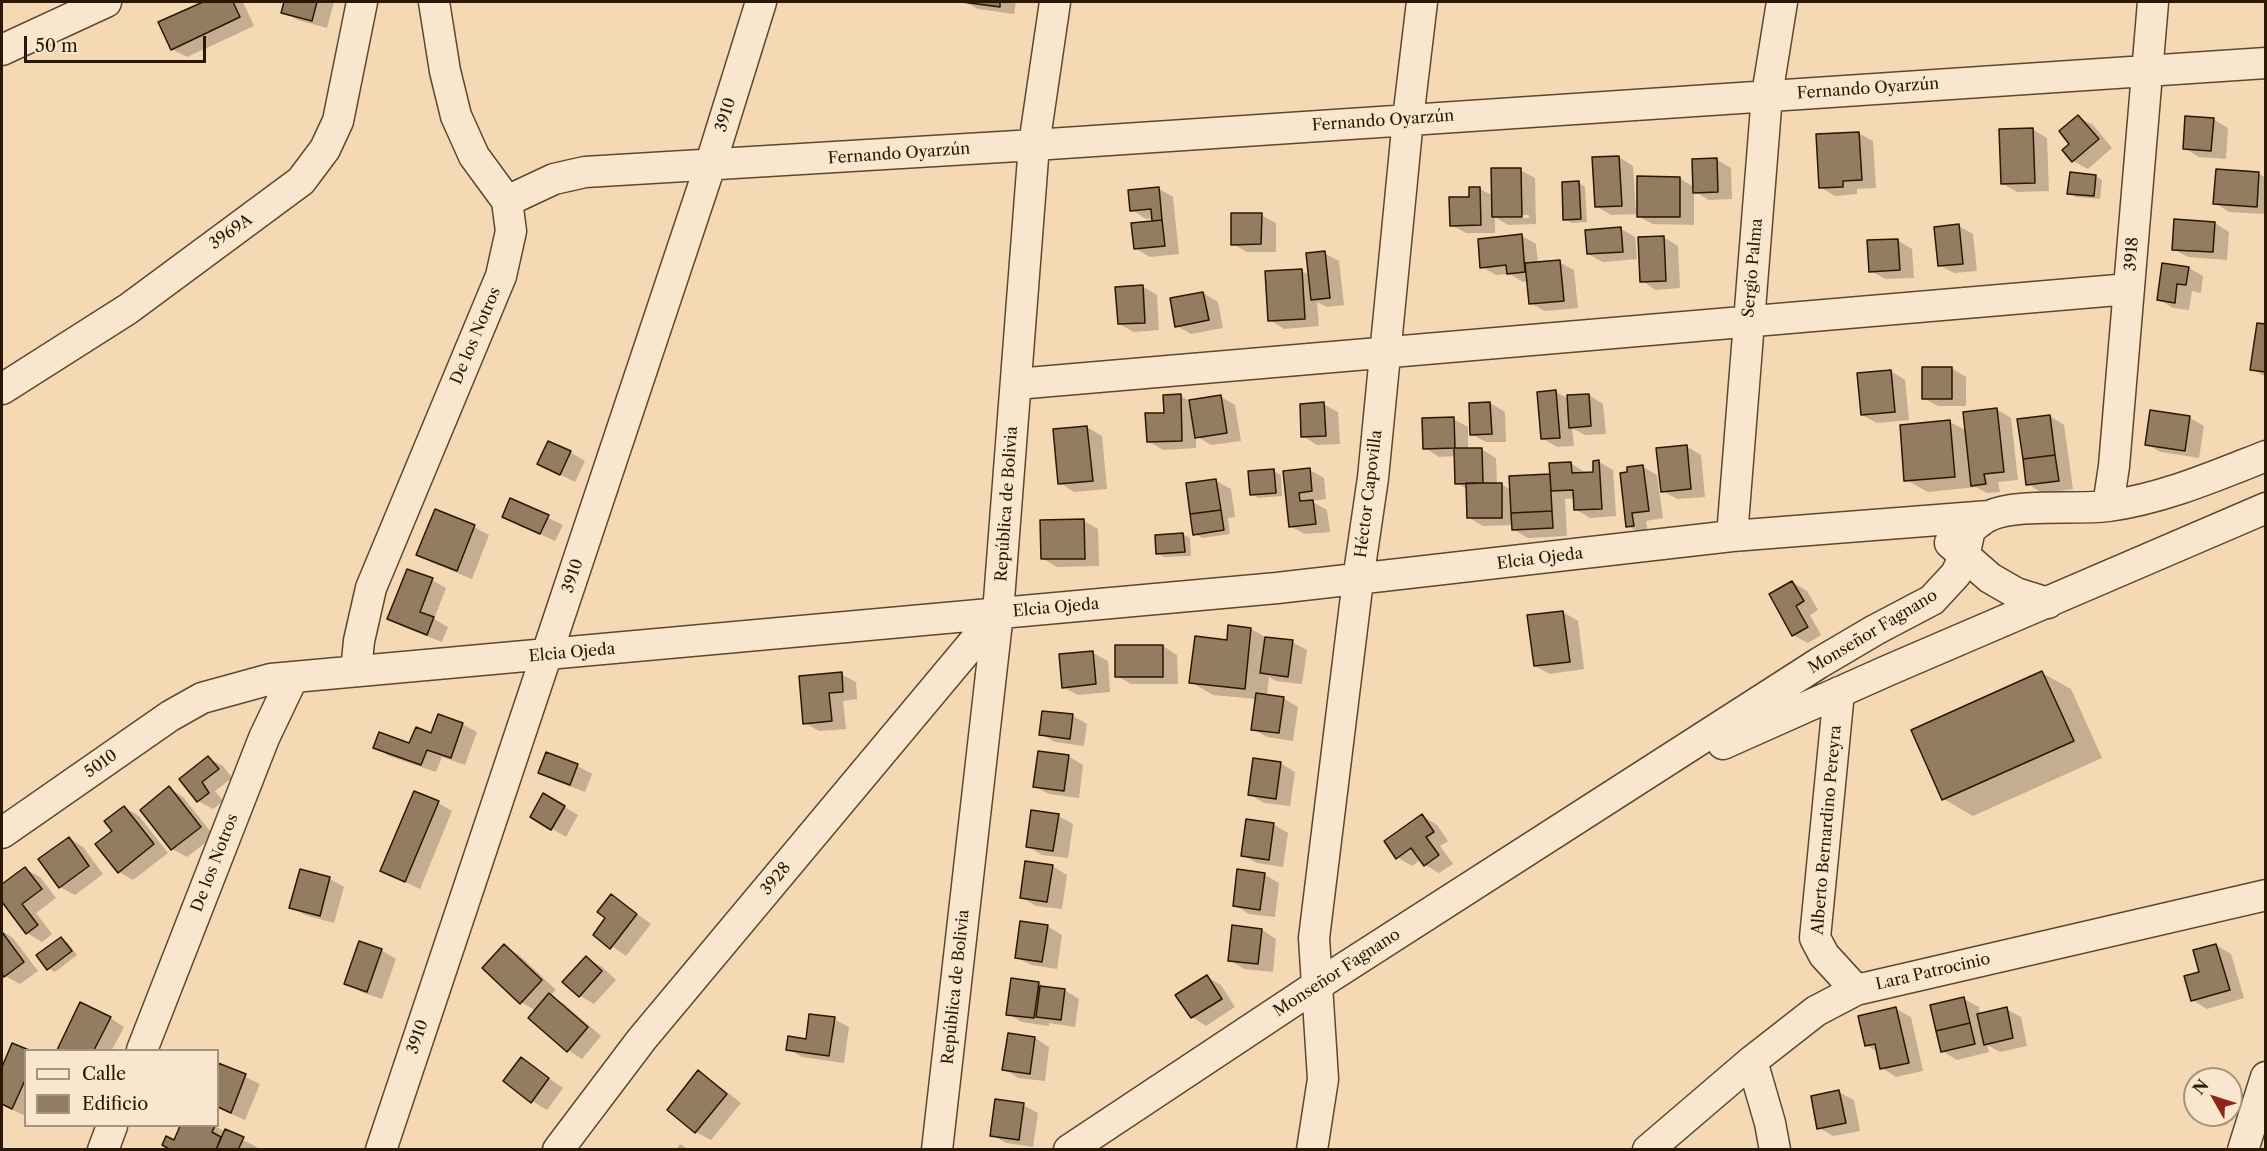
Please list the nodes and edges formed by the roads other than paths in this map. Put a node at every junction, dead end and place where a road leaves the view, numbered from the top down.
1 (106, 2) edge
2 (362, 2) edge
3 (434, 2) edge
4 (761, 2) edge
5 (1054, 2) edge
6 (1422, 2) edge
7 (1782, 2) edge
8 (2153, 2) edge
9 (2, 51) edge
10 (2265, 63) edge
11 (2146, 71) junction
12 (1767, 95) junction
13 (1408, 119) junction
14 (1034, 145) junction
15 (710, 166) junction
16 (507, 201) junction
17 (2129, 289) junction
18 (1748, 321) junction
19 (1385, 352) junction
20 (1016, 384) junction
21 (2, 389) edge
22 (2265, 456) edge
23 (2108, 506) junction
24 (2265, 508) edge
25 (1989, 516) junction
26 (1912, 520) junction
27 (1732, 536) junction
28 (1964, 557) junction
29 (1358, 580) junction
30 (2048, 603) junction
31 (998, 613) junction
32 (546, 655) junction
33 (356, 671) junction
34 (293, 677) junction
35 (1839, 692) junction
36 (202, 698) joint
37 (1607, 800) junction
38 (2, 833) edge
39 (2265, 895) edge
40 (1317, 986) junction
41 (1856, 990) junction
42 (142, 1049) edge
43 (1752, 1061) junction
44 (2265, 1077) edge
45 (111, 1127) edge
46 (103, 1149) edge
47 (381, 1149) edge
48 (558, 1149) edge
49 (938, 1149) edge
50 (1069, 1149) edge
51 (1312, 1149) edge
52 (1648, 1149) edge
53 (1775, 1149) edge
54 (2243, 1149) edge

1 - 9 street
2 - 21 street, 3969A
3 - 16 street, De los Notros
4 - 15 street, 3910
5 - 14 street, República de Bolivia
6 - 13 street, Héctor Capovilla
7 - 12 street, Sergio Palma
8 - 11 street, 3918
10 - 11 street, Fernando Oyarzún
11 - 12 street, Fernando Oyarzún
11 - 17 street, 3918
12 - 13 street, Fernando Oyarzún
12 - 18 street, Sergio Palma
13 - 14 street, Fernando Oyarzún
13 - 19 street, Héctor Capovilla
14 - 15 street, Fernando Oyarzún
14 - 20 street, República de Bolivia
15 - 16 street, Fernando Oyarzún
15 - 32 street, 3910
16 - 33 street, De los Notros
17 - 18 street
17 - 23 street, 3918
18 - 19 street
18 - 27 street, Sergio Palma
19 - 20 street
19 - 29 street, Héctor Capovilla
20 - 31 street, República de Bolivia
22 - 23 street
23 - 25 street
24 - 30 street, Monseñor Fagnano
25 - 26 street, Elcia Ojeda
25 - 28 street, Monseñor Fagnano
26 - 27 street, Elcia Ojeda
26 - 28 street
27 - 29 street, Elcia Ojeda
28 - 30 street
28 - 37 street, Monseñor Fagnano
29 - 31 street, Elcia Ojeda
29 - 40 street, Héctor Capovilla
30 - 35 street, Monseñor Fagnano
31 - 32 street, Elcia Ojeda
31 - 48 street, 3928
31 - 49 street, República de Bolivia
32 - 33 street, Elcia Ojeda
32 - 47 street, 3910
33 - 34 street, Elcia Ojeda
34 - 36 street, Elcia Ojeda
34 - 42 street, De los Notros
35 - 37 street, Monseñor Fagnano
35 - 41 street, Alberto Bernardino Pereyra
36 - 38 street, 5010
37 - 40 street, Monseñor Fagnano
39 - 41 street, Lara Patrocinio
40 - 50 street, Monseñor Fagnano
40 - 51 street, Héctor Capovilla
41 - 43 street, Lara Patrocinio
43 - 52 street, Lara Patrocinio
43 - 53 street
44 - 54 street
45 - 46 street

